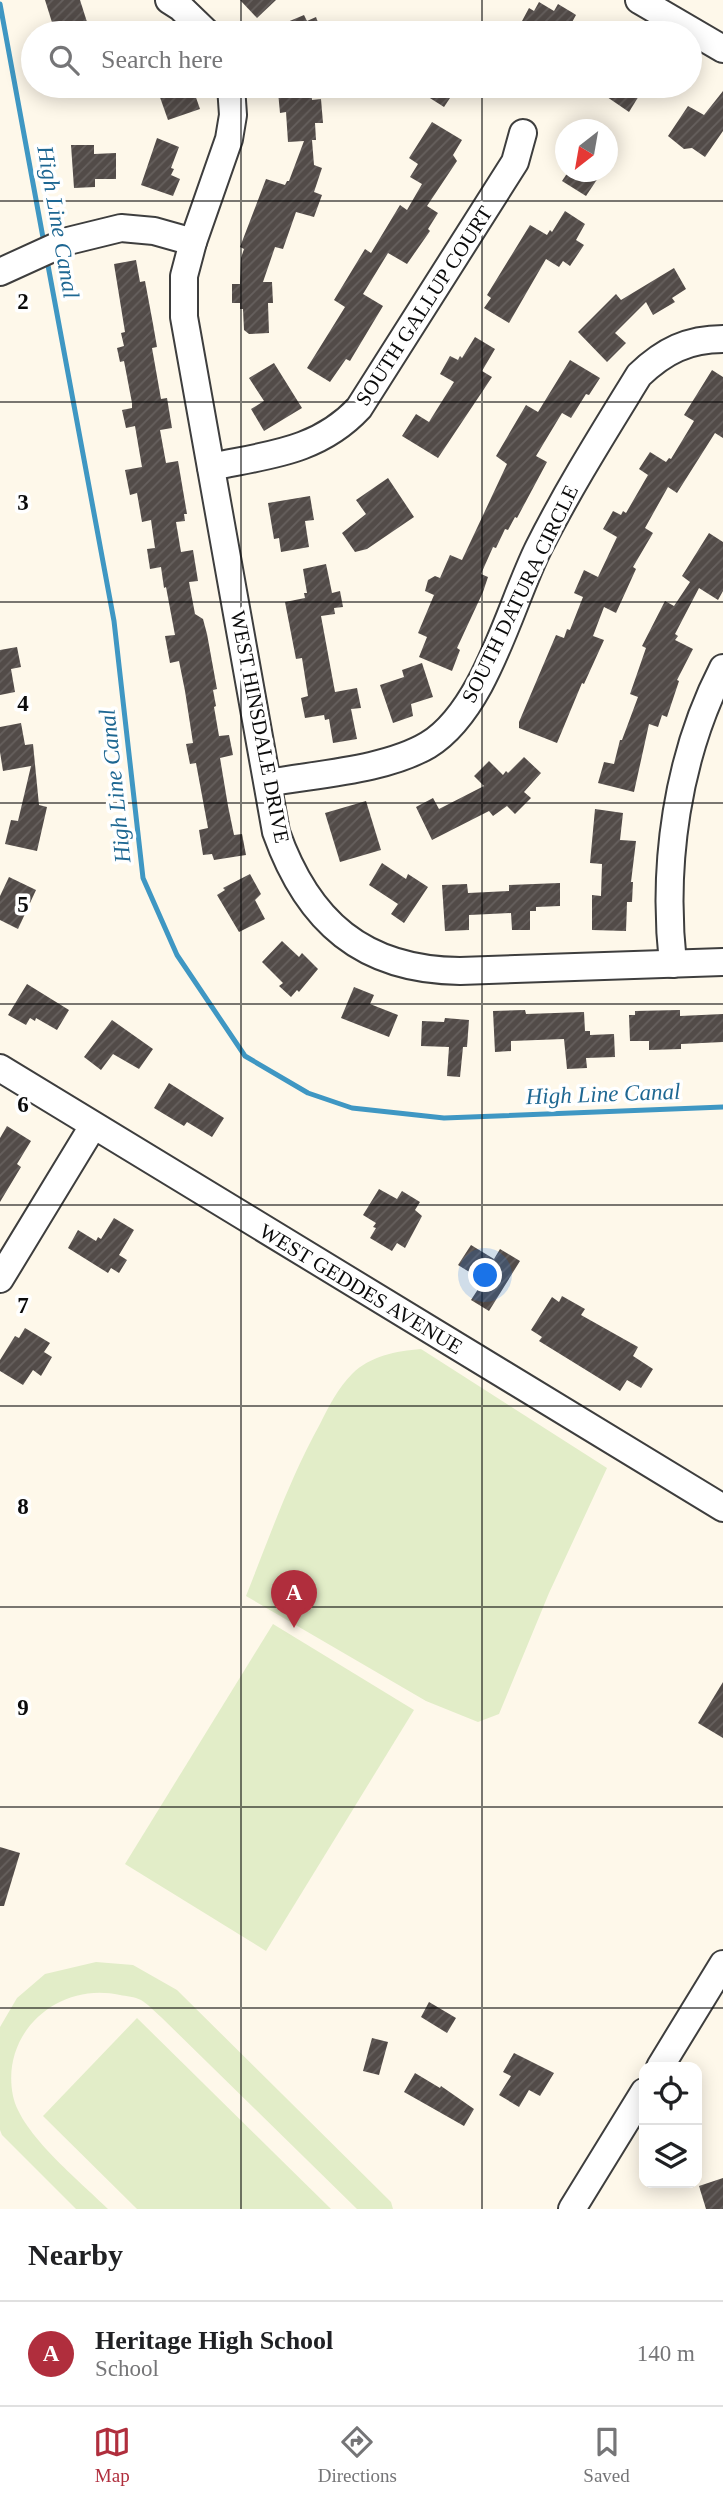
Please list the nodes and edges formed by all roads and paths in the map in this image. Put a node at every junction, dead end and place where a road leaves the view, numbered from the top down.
1 (169, 0) edge
2 (639, 0) edge
3 (195, 21) edge
4 (675, 21) edge
5 (702, 37) edge
6 (723, 49) edge
7 (232, 98) edge
8 (523, 133) dead end
9 (193, 242) junction
10 (4, 270) edge
11 (723, 339) edge
12 (211, 467) junction
13 (723, 668) edge
14 (268, 783) junction
15 (723, 962) edge
16 (673, 964) junction
17 (0, 1068) edge
18 (93, 1126) junction
19 (0, 1279) edge
20 (723, 1508) edge
21 (719, 1981) edge
22 (663, 2062) edge
23 (639, 2100) edge
24 (572, 2209) edge

1 - 3 street
2 - 4 street
5 - 6 street
7 - 9 street, WEST HINSDALE DRIVE
8 - 12 street, SOUTH GALLUP COURT
9 - 10 street
9 - 12 street, WEST HINSDALE DRIVE
11 - 14 street, SOUTH DATURA CIRCLE
12 - 14 street, WEST HINSDALE DRIVE
13 - 16 street
14 - 16 street, WEST HINSDALE DRIVE
15 - 16 street, WEST HINSDALE DRIVE
17 - 18 street, WEST GEDDES AVENUE
18 - 19 street
18 - 20 street, WEST GEDDES AVENUE
21 - 22 street
23 - 24 street

